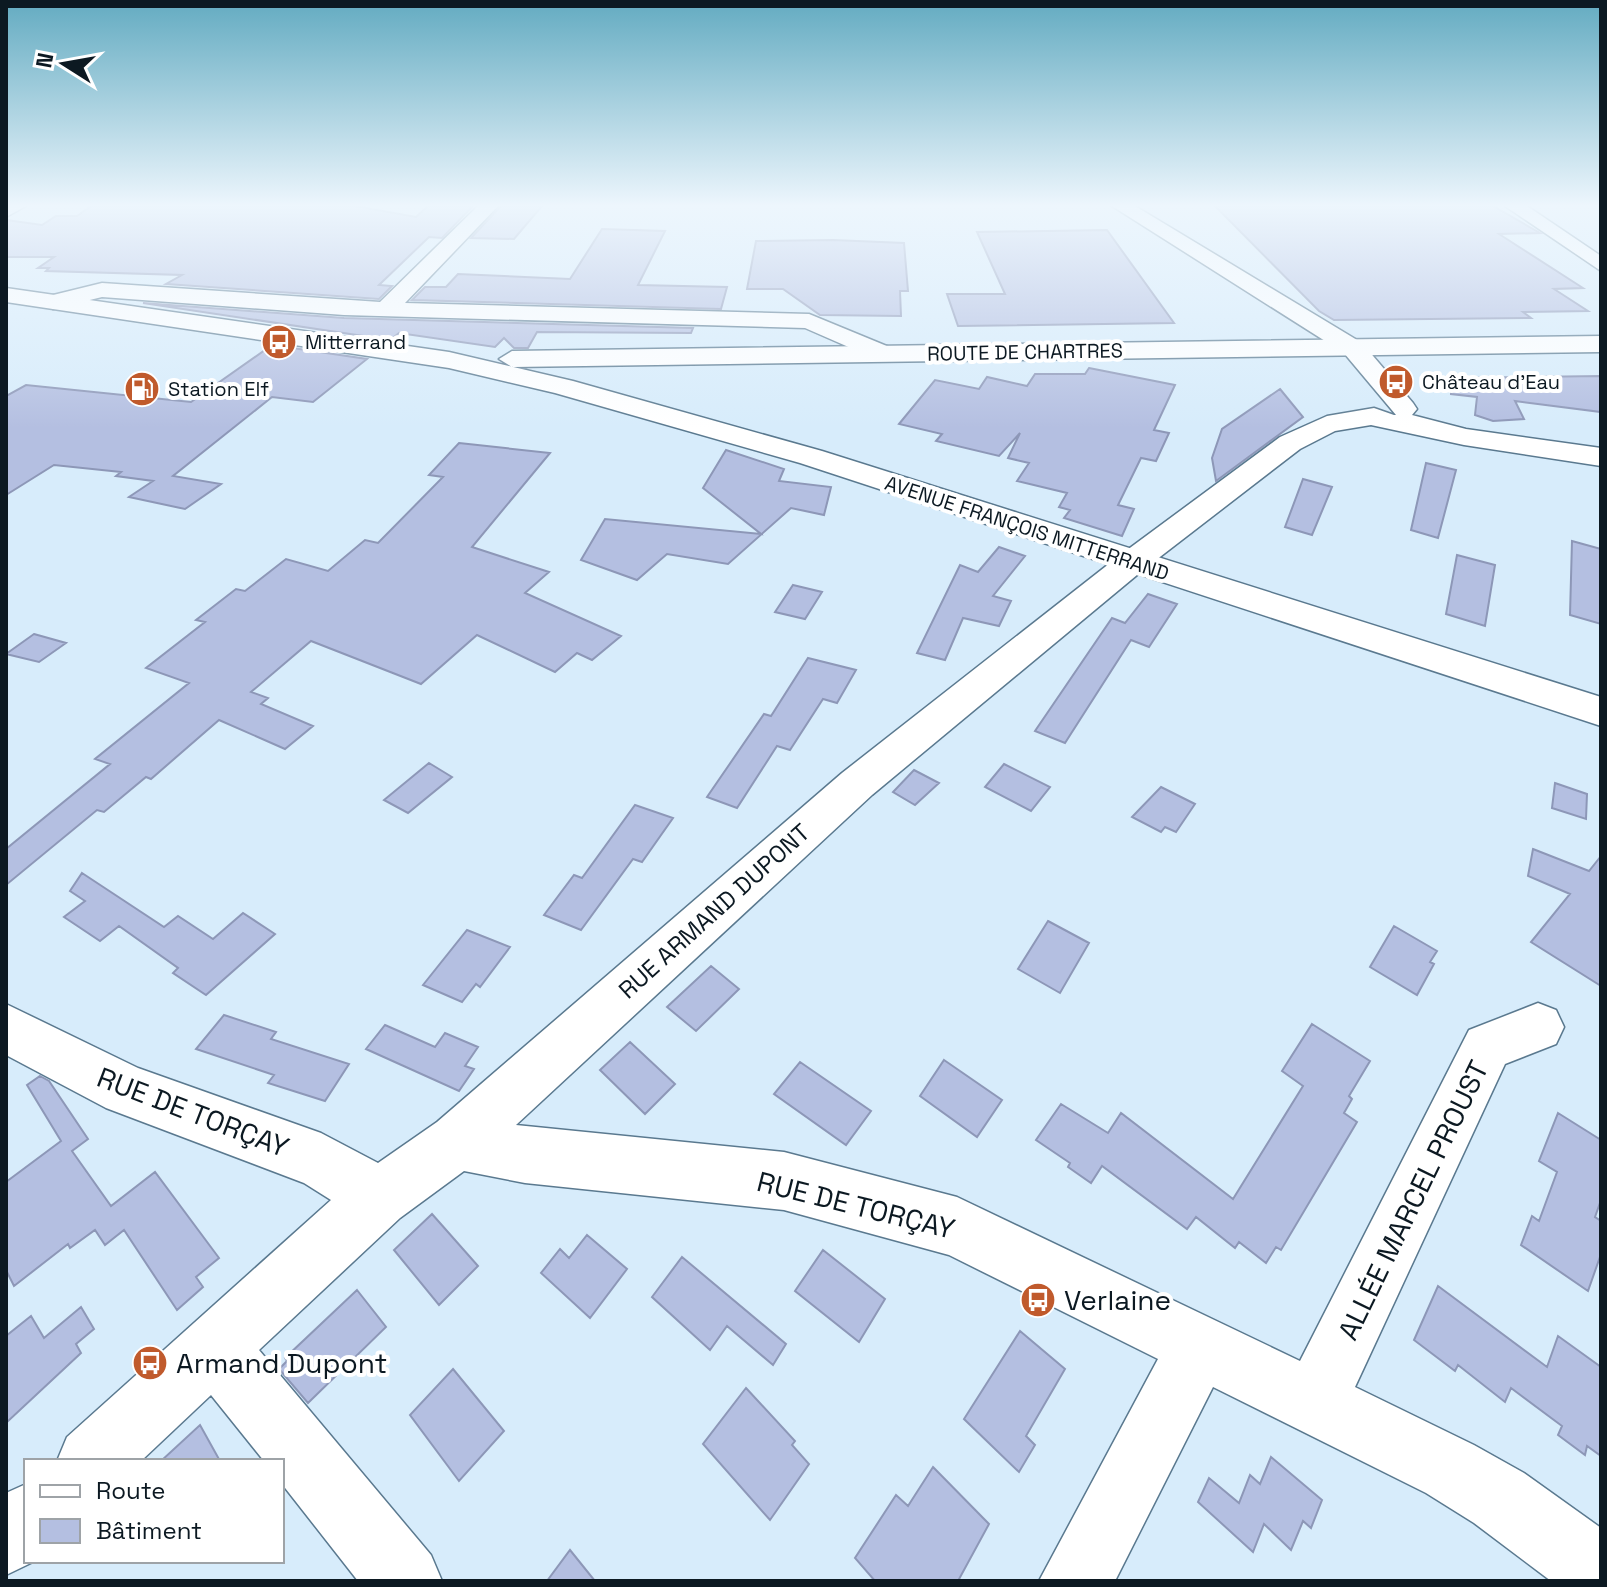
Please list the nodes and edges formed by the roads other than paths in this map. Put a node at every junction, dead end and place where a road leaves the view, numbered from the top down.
1 (415, 280) edge
2 (1228, 280) edge
3 (1232, 280) edge
4 (1251, 293) junction
5 (6, 295) edge
6 (53, 302) junction
7 (386, 309) junction
8 (1601, 344) edge
9 (1326, 348) junction
10 (1353, 348) junction
11 (885, 354) junction
12 (820, 356) junction
13 (585, 357) junction
14 (449, 360) junction
15 (691, 385) junction
16 (560, 386) junction
17 (1374, 411) junction
18 (663, 415) junction
19 (1408, 416) junction
20 (811, 457) junction
21 (1601, 457) edge
22 (1131, 563) junction
23 (1601, 712) edge
24 (1538, 1027) dead end
25 (6, 1028) edge
26 (457, 1142) junction
27 (379, 1197) junction
28 (1200, 1346) junction
29 (215, 1348) junction
30 (1314, 1402) junction
31 (93, 1459) edge
32 (24, 1522) edge
33 (6, 1539) edge
34 (1601, 1573) edge
35 (405, 1581) edge
36 (1076, 1581) edge

1 - 7 street
2 - 4 street
3 - 4 street
4 - 9 street
4 - 10 street
5 - 6 main road
6 - 7 street
6 - 14 main road
7 - 11 street
8 - 10 main road, ROUTE DE CHARTRES
9 - 10 main road, ROUTE DE CHARTRES
9 - 11 main road, ROUTE DE CHARTRES
9 - 17 street
10 - 19 street
11 - 12 main road, ROUTE DE CHARTRES
12 - 13 main road, ROUTE DE CHARTRES
12 - 15 main road
13 - 14 main road, ROUTE DE CHARTRES
13 - 15 main road
13 - 16 main road
14 - 16 main road, AVENUE FRANÇOIS MITTERRAND
15 - 16 main road
15 - 18 main road
15 - 20 main road
16 - 18 main road, AVENUE FRANÇOIS MITTERRAND
17 - 19 street
17 - 22 street, RUE ARMAND DUPONT
18 - 20 main road, AVENUE FRANÇOIS MITTERRAND
19 - 21 street
20 - 22 main road, AVENUE FRANÇOIS MITTERRAND
22 - 23 main road, AVENUE FRANÇOIS MITTERRAND
22 - 26 street, RUE ARMAND DUPONT
24 - 30 street, ALLÉE MARCEL PROUST
25 - 27 street, RUE DE TORÇAY
26 - 27 street, RUE ARMAND DUPONT
26 - 28 street, RUE DE TORÇAY
27 - 29 street, RUE ARMAND DUPONT
28 - 30 street, RUE DE TORÇAY
28 - 36 street
29 - 31 street, RUE ARMAND DUPONT
29 - 35 street
30 - 34 street, RUE DE TORÇAY
32 - 33 street

